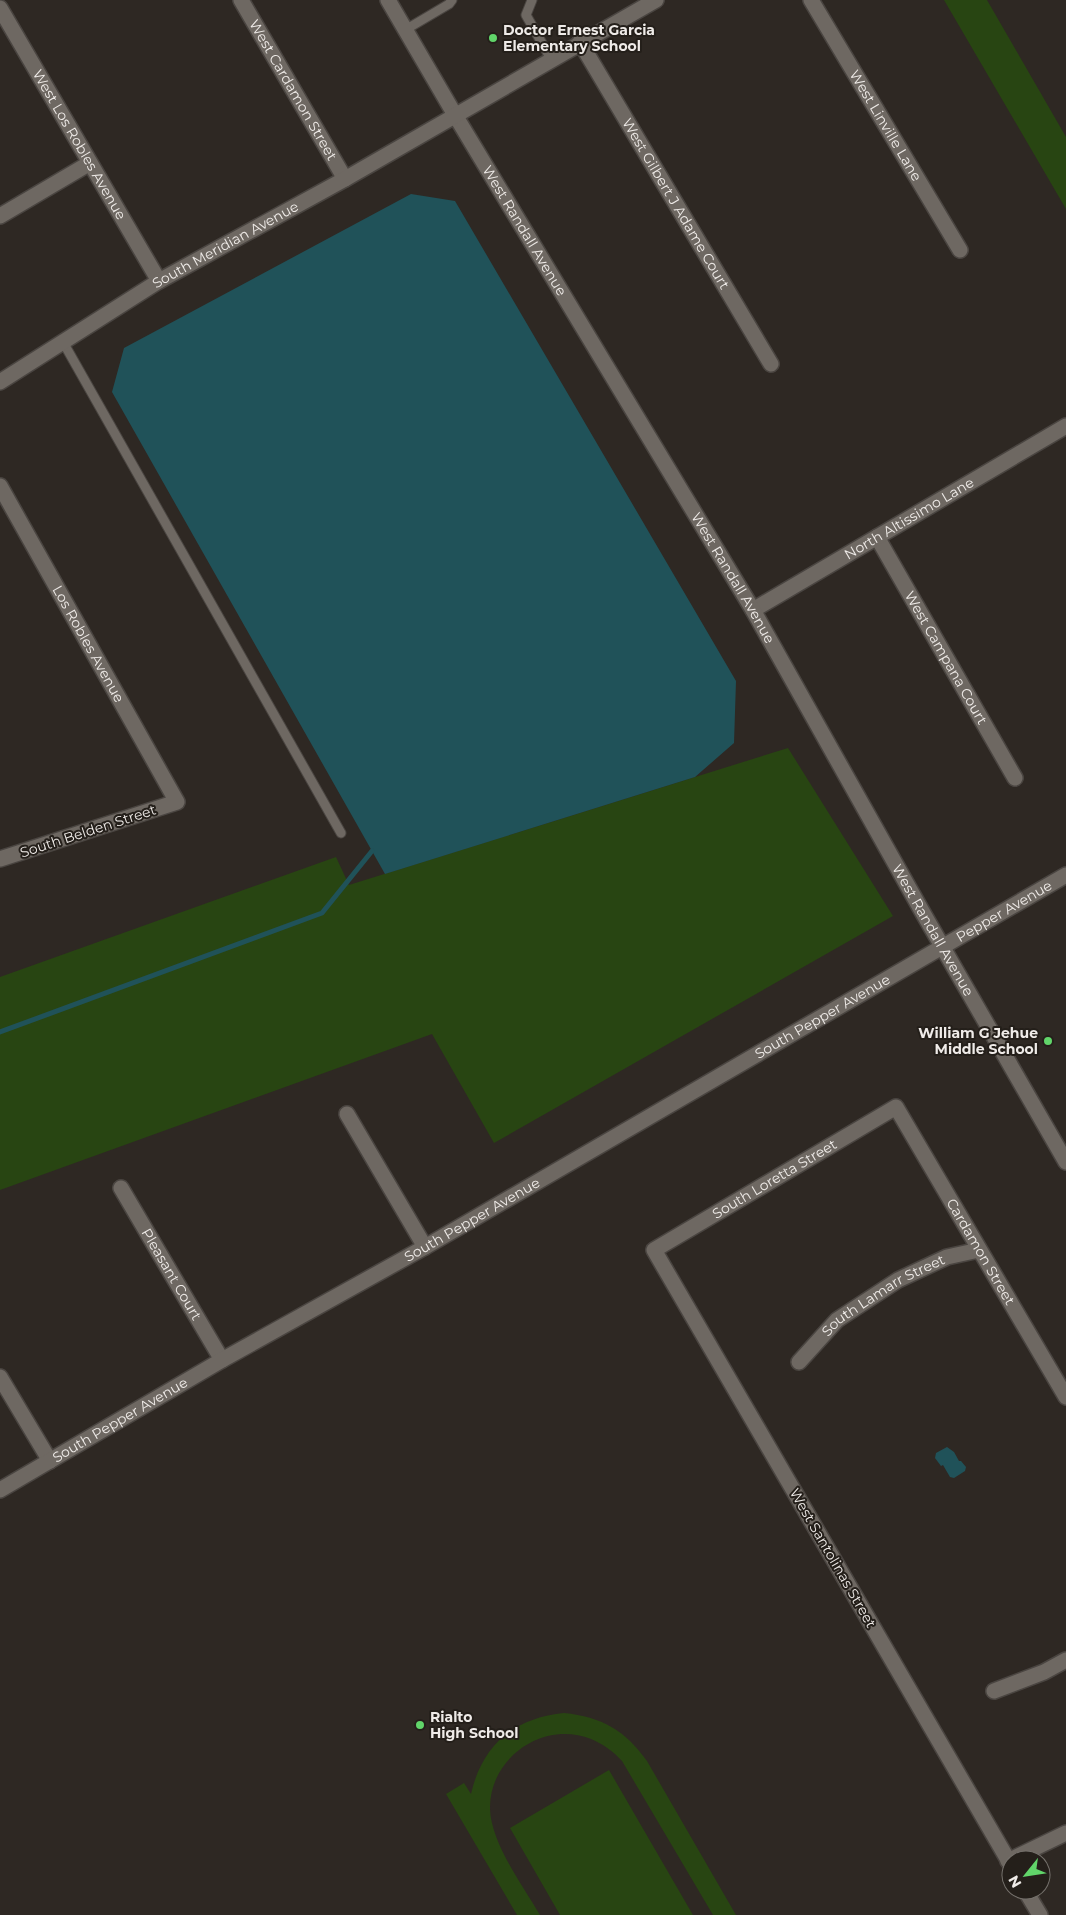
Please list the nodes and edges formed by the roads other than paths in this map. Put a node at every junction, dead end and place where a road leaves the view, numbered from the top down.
1 (241, 0) edge
2 (388, 0) edge
3 (452, 0) edge
4 (532, 0) edge
5 (656, 0) edge
6 (812, 0) edge
7 (0, 8) edge
8 (405, 30) junction
9 (580, 42) junction
10 (551, 59) junction
11 (455, 115) junction
12 (90, 164) junction
13 (345, 178) junction
14 (0, 216) edge
15 (960, 250) dead end
16 (159, 281) junction
17 (63, 342) junction
18 (771, 364) dead end
19 (0, 382) edge
20 (1066, 426) edge
21 (0, 486) edge
22 (877, 537) junction
23 (753, 610) junction
24 (1015, 778) dead end
25 (177, 802) joint
26 (341, 833) dead end
27 (1, 857) edge
28 (1066, 875) edge
29 (942, 947) junction
30 (896, 1106) joint
31 (347, 1114) dead end
32 (1066, 1162) edge
33 (120, 1188) dead end
34 (425, 1247) junction
35 (654, 1250) joint
36 (980, 1250) junction
37 (222, 1360) junction
38 (799, 1362) dead end
39 (0, 1377) edge
40 (1064, 1389) edge
41 (50, 1461) junction
42 (0, 1490) edge
43 (1066, 1660) edge
44 (994, 1691) dead end
45 (1066, 1833) edge
46 (1002, 1850) edge
47 (1034, 1850) edge
48 (1032, 1900) edge
49 (1040, 1915) edge

1 - 13 street, West Cardamon Street
2 - 8 street, West Randall Avenue
3 - 8 lane
4 - 10 lane
5 - 9 street, South Meridian Avenue
6 - 15 street, West Linville Lane
7 - 12 street, West Los Robles Avenue
8 - 11 street, West Randall Avenue
9 - 10 street, South Meridian Avenue
9 - 18 street, West Gilbert J Adame Court
10 - 11 street, South Meridian Avenue
11 - 13 street, South Meridian Avenue
11 - 23 street, West Randall Avenue
12 - 14 street
12 - 16 street, West Los Robles Avenue
13 - 16 street, South Meridian Avenue
16 - 17 street, South Meridian Avenue
17 - 19 street, South Meridian Avenue
17 - 26 lane
20 - 22 street, North Altissimo Lane
21 - 25 street, Los Robles Avenue
22 - 23 street, North Altissimo Lane
22 - 24 street, West Campana Court
23 - 29 street, West Randall Avenue
25 - 27 street, South Belden Street
28 - 29 street, Pepper Avenue
29 - 32 street, West Randall Avenue
29 - 34 street, South Pepper Avenue
30 - 35 street, South Loretta Street
30 - 36 street, Cardamon Street
31 - 34 street
33 - 37 street, Pleasant Court
34 - 37 street, South Pepper Avenue
35 - 46 street, West Santolinas Street
36 - 38 street, South Lamarr Street
36 - 40 street, Cardamon Street
37 - 41 street, South Pepper Avenue
39 - 41 street
41 - 42 street, South Pepper Avenue
43 - 44 street
45 - 47 street
48 - 49 street

